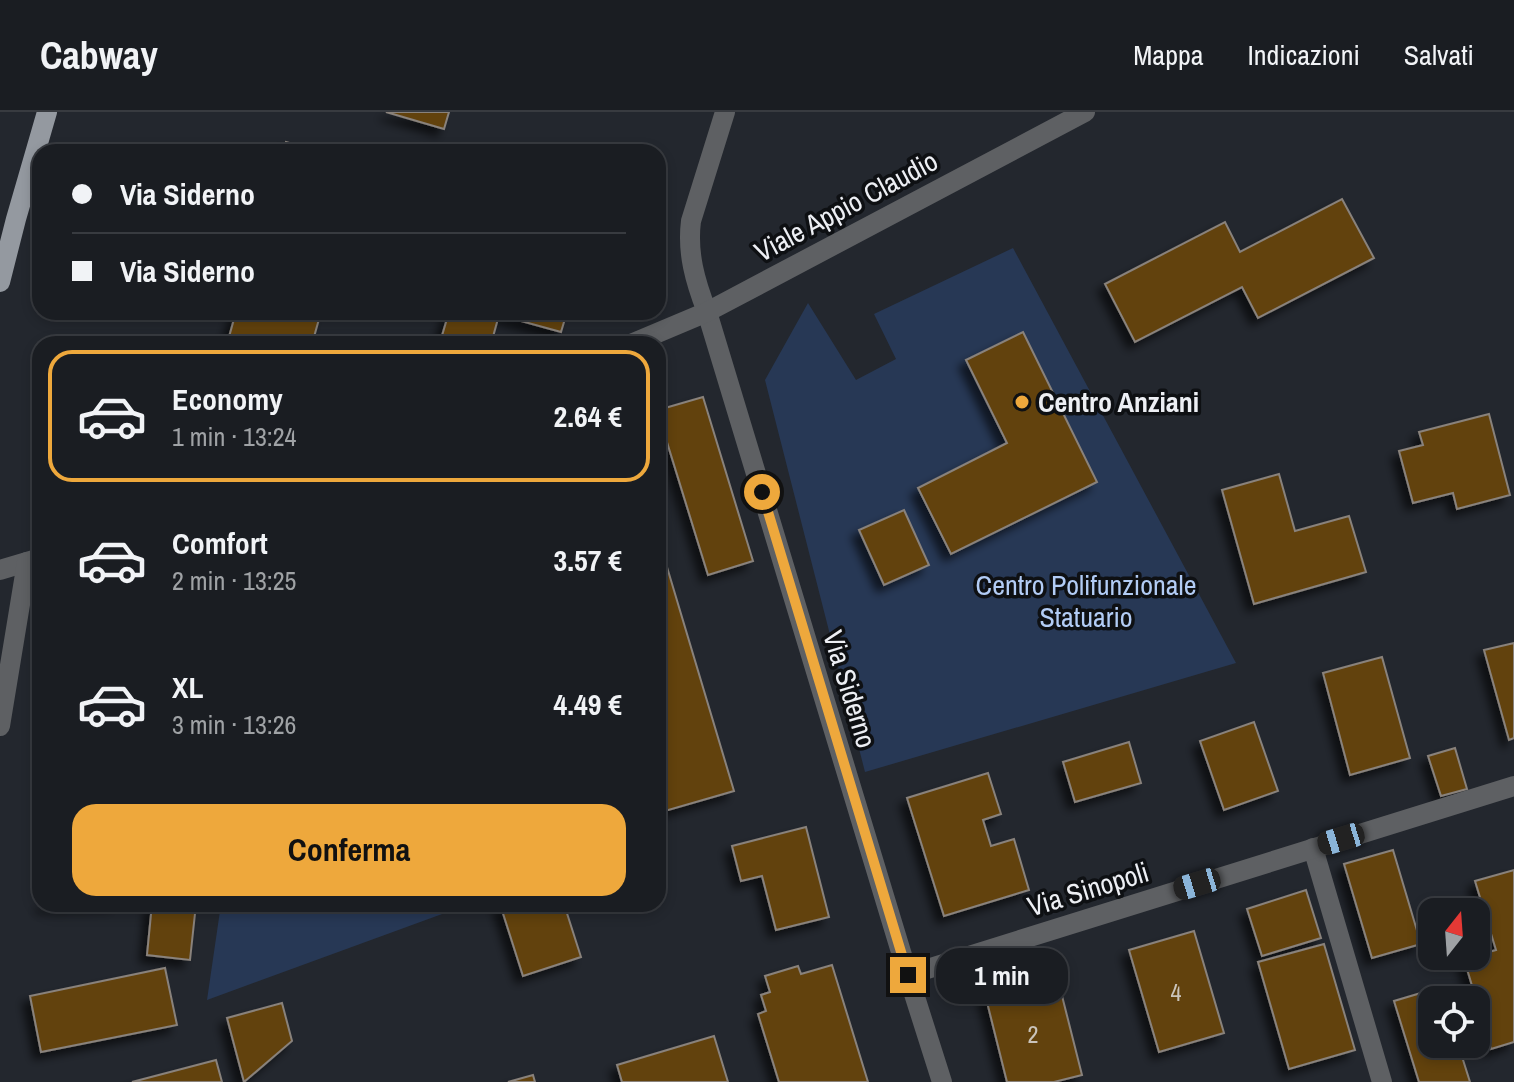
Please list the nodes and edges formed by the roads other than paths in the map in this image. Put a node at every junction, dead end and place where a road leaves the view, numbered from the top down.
1 (47, 112) edge
2 (725, 112) edge
3 (1085, 112) edge
4 (38, 144) edge
5 (32, 164) edge
6 (0, 282) edge
7 (707, 312) junction
8 (650, 336) edge
9 (32, 560) edge
10 (32, 565) edge
11 (0, 570) edge
12 (0, 726) edge
13 (1514, 786) edge
14 (1313, 848) junction
15 (908, 975) junction
16 (942, 1082) edge
17 (1382, 1082) edge

1 - 4 main road
2 - 7 street, Via Siderno
3 - 7 street, Viale Appio Claudio
5 - 6 main road
7 - 8 street, Viale Appio Claudio
7 - 15 street, Via Siderno
9 - 11 street
10 - 12 street
13 - 14 street, Via Sinopoli
14 - 15 street, Via Sinopoli
14 - 17 street
15 - 16 street, Via Siderno

